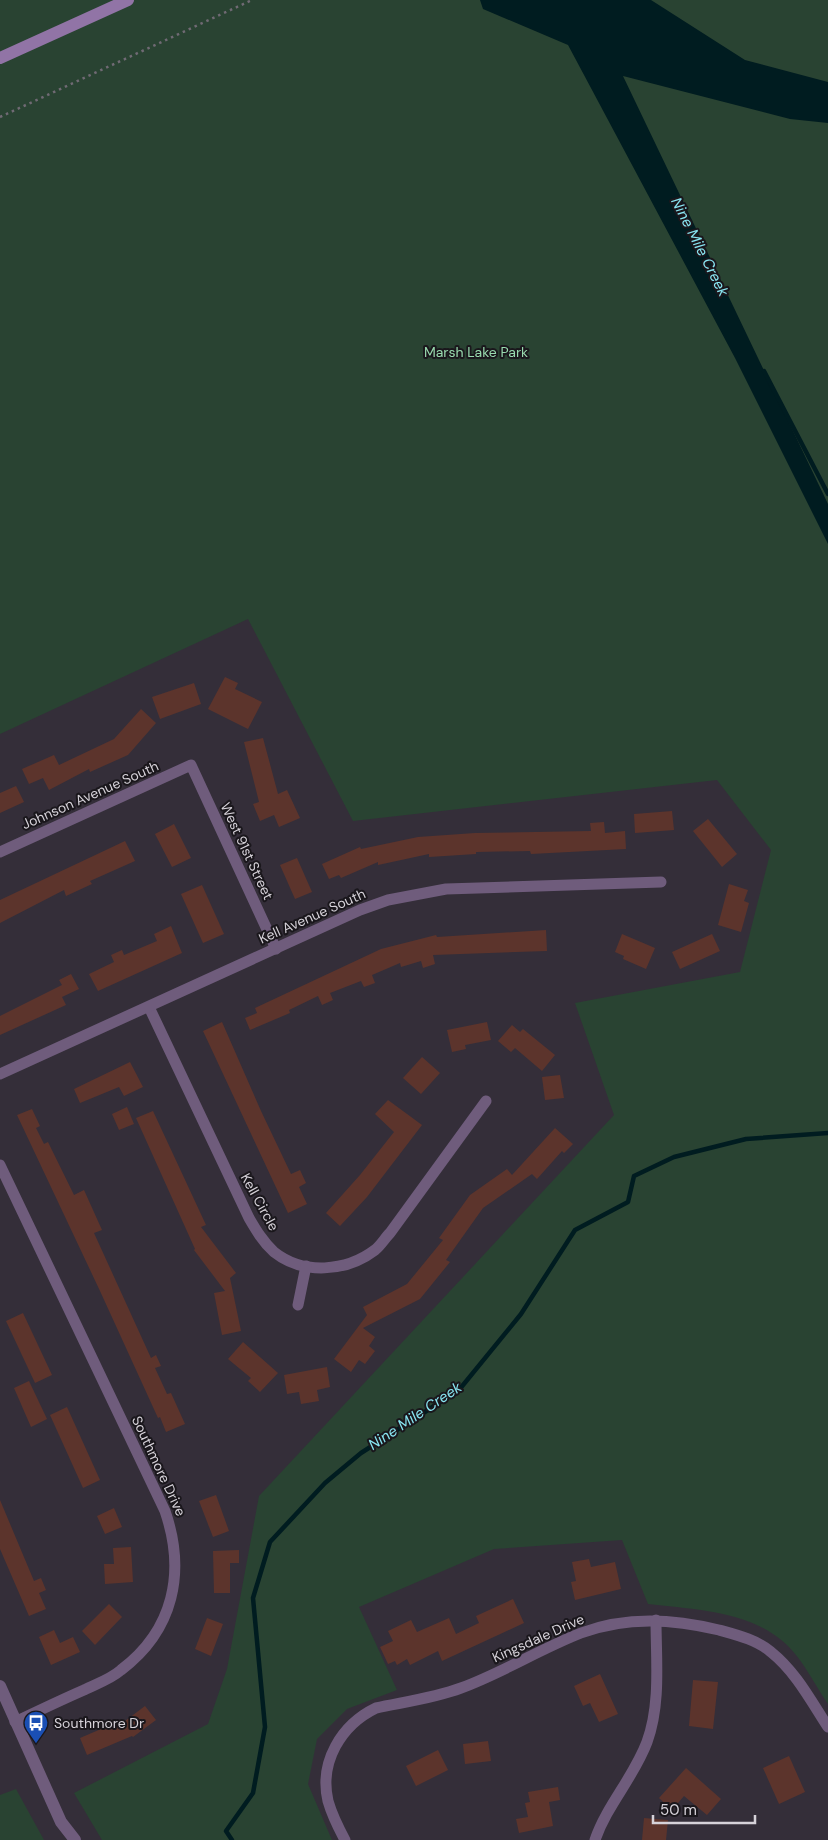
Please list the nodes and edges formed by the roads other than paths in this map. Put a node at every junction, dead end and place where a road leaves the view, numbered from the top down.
1 (128, 0) edge
2 (0, 58) edge
3 (191, 765) joint
4 (0, 852) edge
5 (661, 882) dead end
6 (276, 949) junction
7 (149, 1007) junction
8 (0, 1074) edge
9 (486, 1101) dead end
10 (0, 1165) edge
11 (306, 1266) junction
12 (298, 1305) dead end
13 (656, 1620) junction
14 (0, 1686) edge
15 (15, 1722) junction
16 (828, 1727) edge
17 (75, 1840) edge
18 (345, 1840) edge
19 (595, 1840) edge

1 - 2 main road
3 - 4 street, Johnson Avenue South
3 - 6 street, West 91st Street
5 - 6 street, Kell Avenue South
6 - 7 street, Kell Avenue South
7 - 8 street, Kell Avenue South
7 - 11 street, Kell Circle
9 - 11 street, Kell Circle
10 - 15 street, Southmore Drive
11 - 12 street
13 - 16 street, Kingsdale Drive
13 - 18 street, Kingsdale Drive
13 - 19 street
14 - 15 street
15 - 17 street

